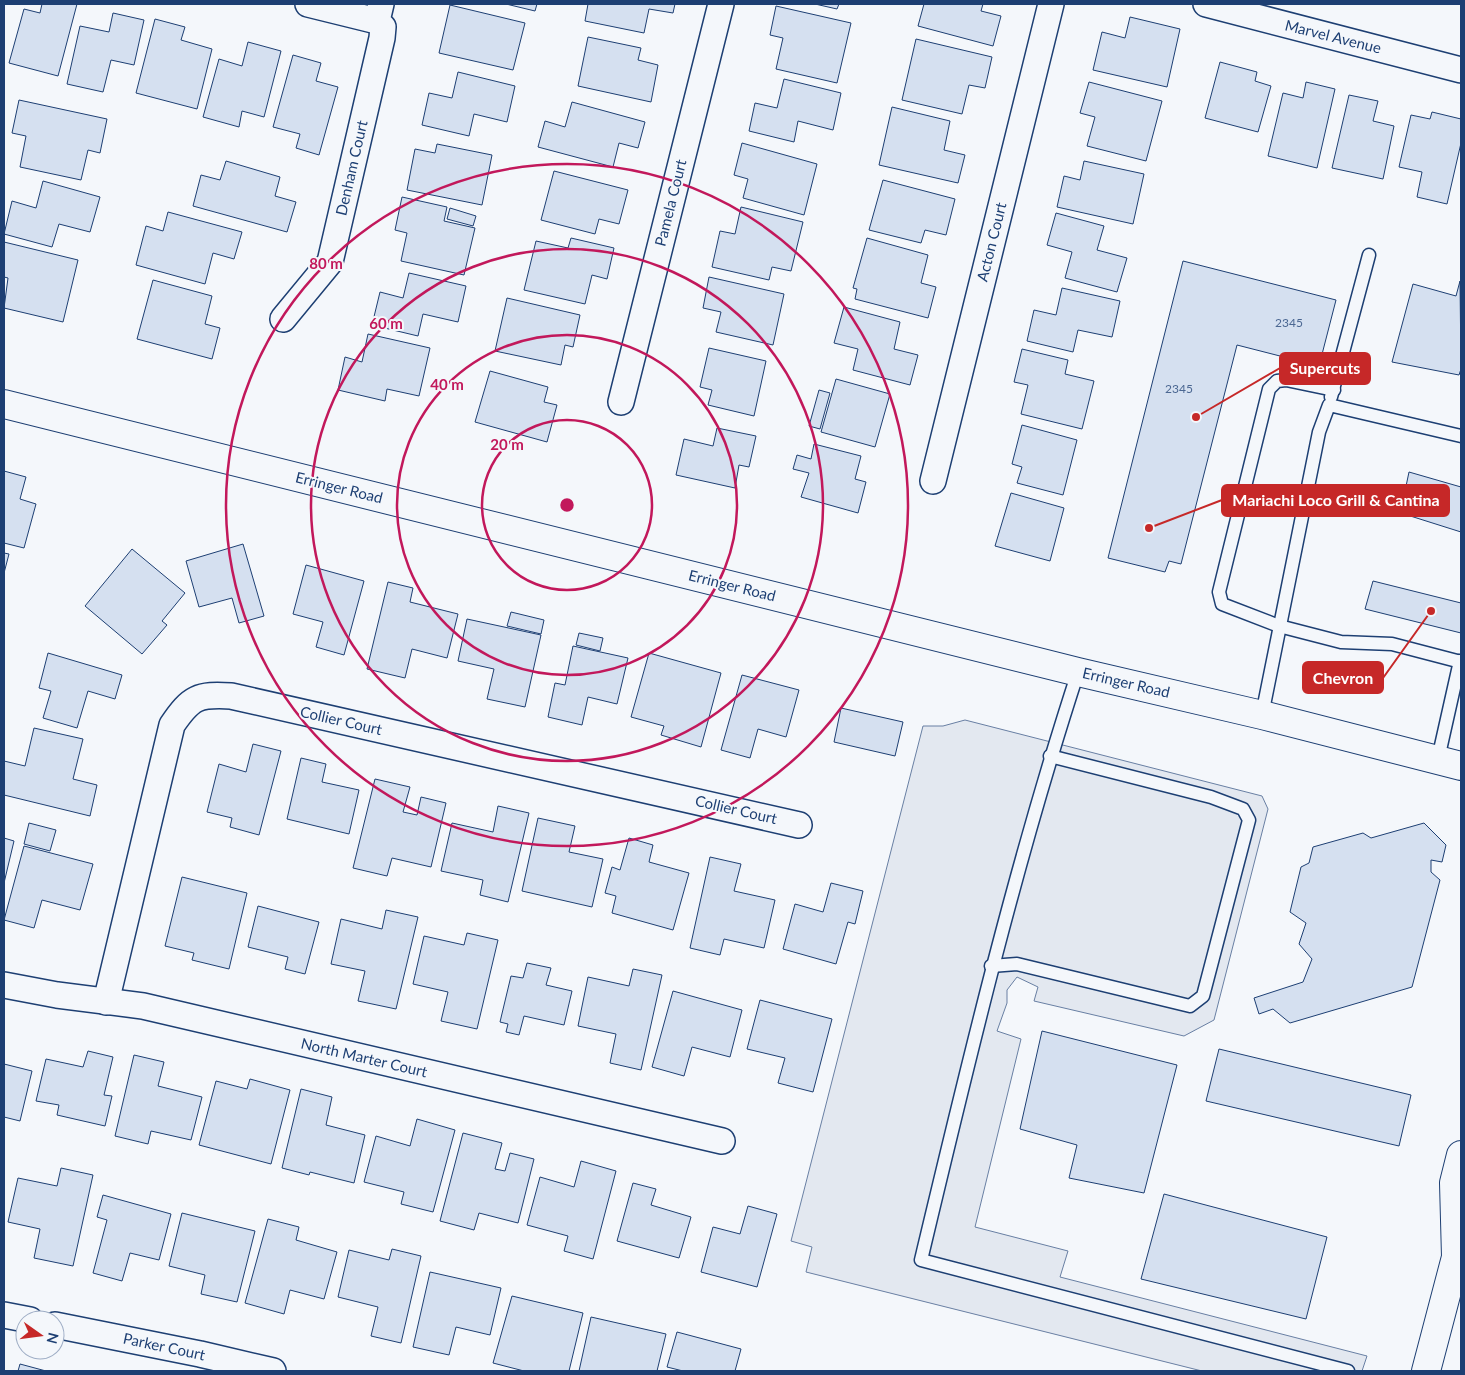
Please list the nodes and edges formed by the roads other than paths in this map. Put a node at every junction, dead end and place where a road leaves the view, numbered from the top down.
1 (308, 4) edge
2 (720, 4) edge
3 (1051, 4) edge
4 (1206, 4) edge
5 (379, 12) edge
6 (1461, 70) edge
7 (1369, 255) dead end
8 (283, 319) dead end
9 (1334, 390) junction
10 (622, 402) dead end
11 (4, 404) edge
12 (1329, 405) junction
13 (1461, 436) edge
14 (933, 480) dead end
15 (1279, 626) junction
16 (1461, 661) edge
17 (1078, 672) junction
18 (1262, 715) junction
19 (1050, 756) junction
20 (1449, 763) edge
21 (799, 825) dead end
22 (992, 966) junction
23 (4, 984) edge
24 (106, 1002) junction
25 (722, 1141) dead end
26 (1461, 1154) edge
27 (1458, 1253) edge
28 (65, 1327) edge
29 (273, 1371) edge
30 (1348, 1371) edge
31 (1426, 1371) edge

1 - 5 street
2 - 10 street, Pamela Court
3 - 14 street, Acton Court
4 - 6 street, Marvel Avenue
5 - 8 street, Denham Court
7 - 9 lane
9 - 12 lane
9 - 15 lane
11 - 17 main road, Erringer Road
12 - 13 lane
12 - 15 lane
15 - 16 lane
15 - 18 lane
16 - 20 lane
17 - 18 main road, Erringer Road
17 - 19 lane
18 - 20 main road, Erringer Road
19 - 22 lane
19 - 22 lane
21 - 24 street, Collier Court
22 - 30 lane
23 - 24 street, North Marter Court
24 - 25 street, North Marter Court
26 - 27 main road
27 - 31 main road
28 - 29 street, Parker Court

